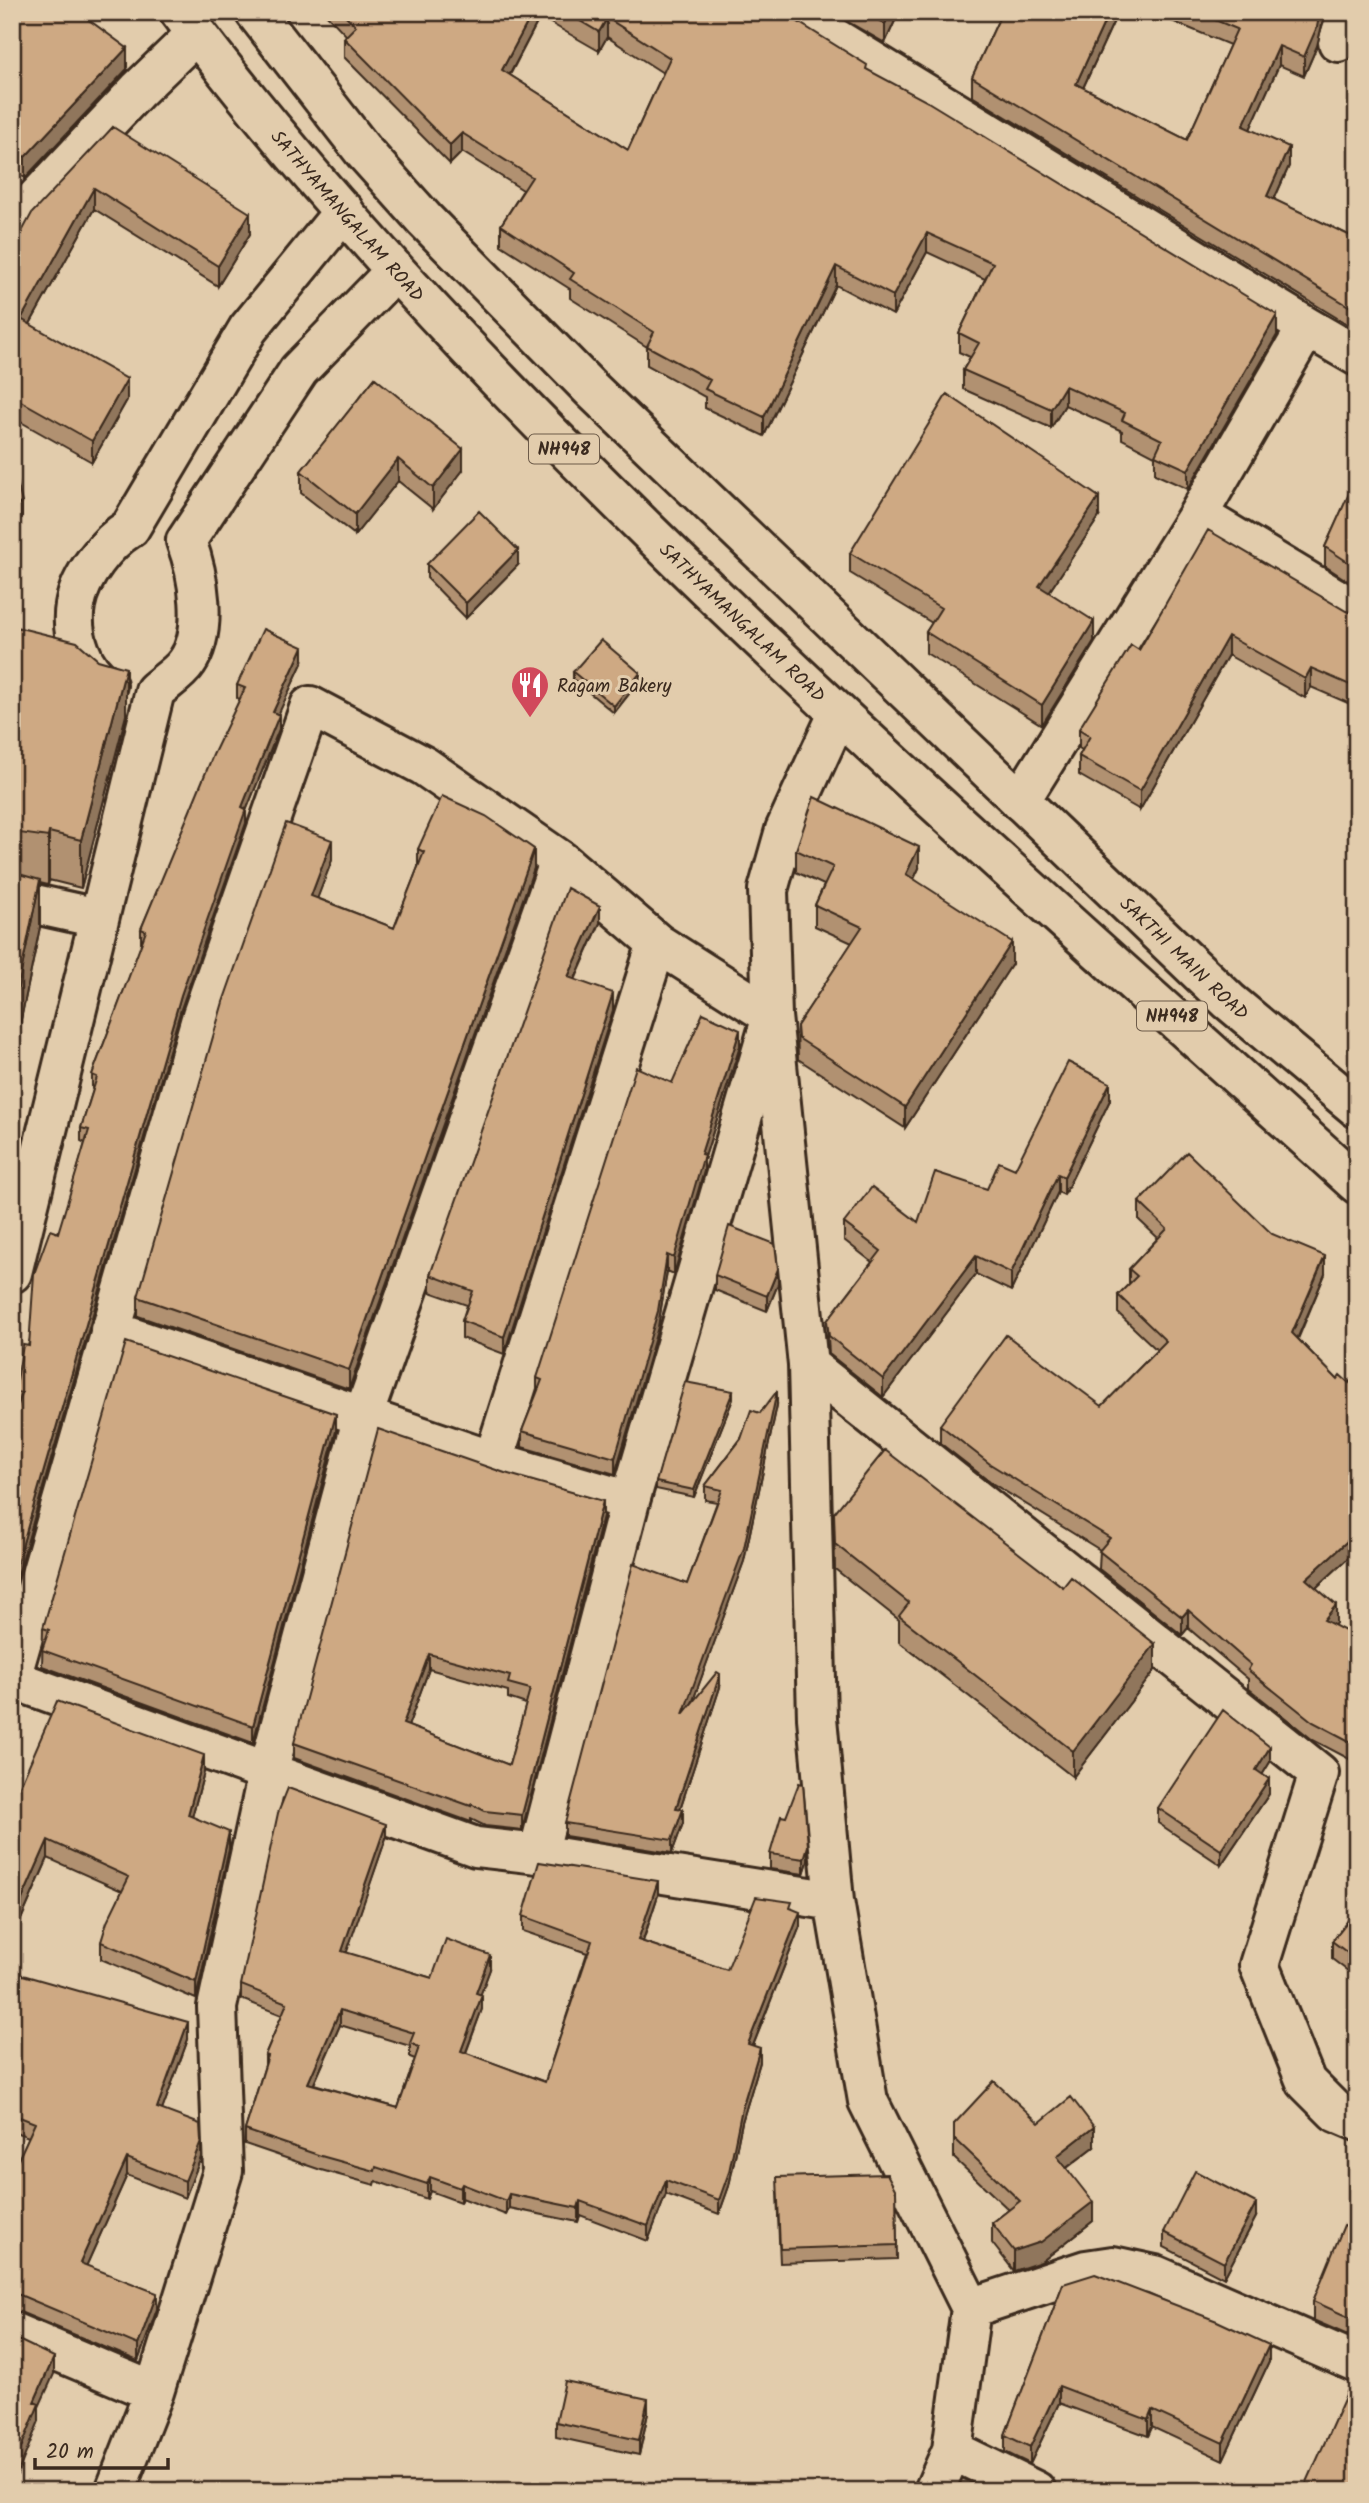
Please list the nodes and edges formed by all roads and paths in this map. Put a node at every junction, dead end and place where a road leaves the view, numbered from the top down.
1 (255, 12) edge
2 (792, 12) edge
3 (188, 23) edge
4 (344, 211) junction
5 (12, 224) edge
6 (395, 271) junction
7 (1307, 327) junction
8 (1357, 356) edge
9 (1198, 514) junction
10 (130, 528) junction
11 (186, 541) junction
12 (1357, 611) edge
13 (155, 691) junction
14 (838, 714) junction
15 (1020, 801) junction
16 (560, 860) junction
17 (12, 899) edge
18 (98, 918) junction
19 (657, 943) junction
20 (772, 1016) junction
21 (1357, 1108) edge
22 (1357, 1184) edge
23 (12, 1273) edge
24 (110, 1330) junction
25 (808, 1365) junction
26 (363, 1416) junction
27 (493, 1461) junction
28 (630, 1501) junction
29 (12, 1677) edge
30 (268, 1772) junction
31 (538, 1854) junction
32 (834, 1900) junction
33 (1357, 2121) edge
34 (971, 2308) junction
35 (12, 2332) edge
36 (1357, 2363) edge
37 (154, 2392) junction
38 (952, 2450) junction
39 (115, 2491) edge
40 (934, 2491) edge
41 (1036, 2491) edge

1 - 15 main road, NH948
2 - 7 main road
3 - 4 main road, SATHYAMANGALAM ROAD / NH948
3 - 5 main road
4 - 6 main road, SATHYAMANGALAM ROAD / NH948
4 - 10 main road
6 - 11 main road
6 - 14 main road, SATHYAMANGALAM ROAD / NH948
7 - 8 main road
7 - 9 main road
9 - 12 main road
9 - 15 main road
10 - 11 main road
10 - 13 main road
11 - 13 main road
13 - 18 main road
14 - 20 main road
14 - 22 main road, SATHYAMANGALAM ROAD / NH948
15 - 21 main road, SAKTHI MAIN ROAD / NH948
16 - 19 main road
16 - 24 main road
16 - 26 main road
17 - 18 main road
18 - 23 main road
19 - 20 main road
19 - 27 main road
20 - 25 main road
20 - 28 main road
24 - 26 main road
24 - 29 main road
25 - 32 main road
25 - 33 main road
26 - 27 main road
26 - 30 main road
27 - 28 main road
28 - 31 main road
29 - 30 main road
30 - 31 main road
30 - 37 main road
31 - 32 main road
32 - 34 main road
34 - 36 main road
34 - 38 main road
35 - 37 main road
37 - 39 main road
38 - 40 main road
38 - 41 main road

